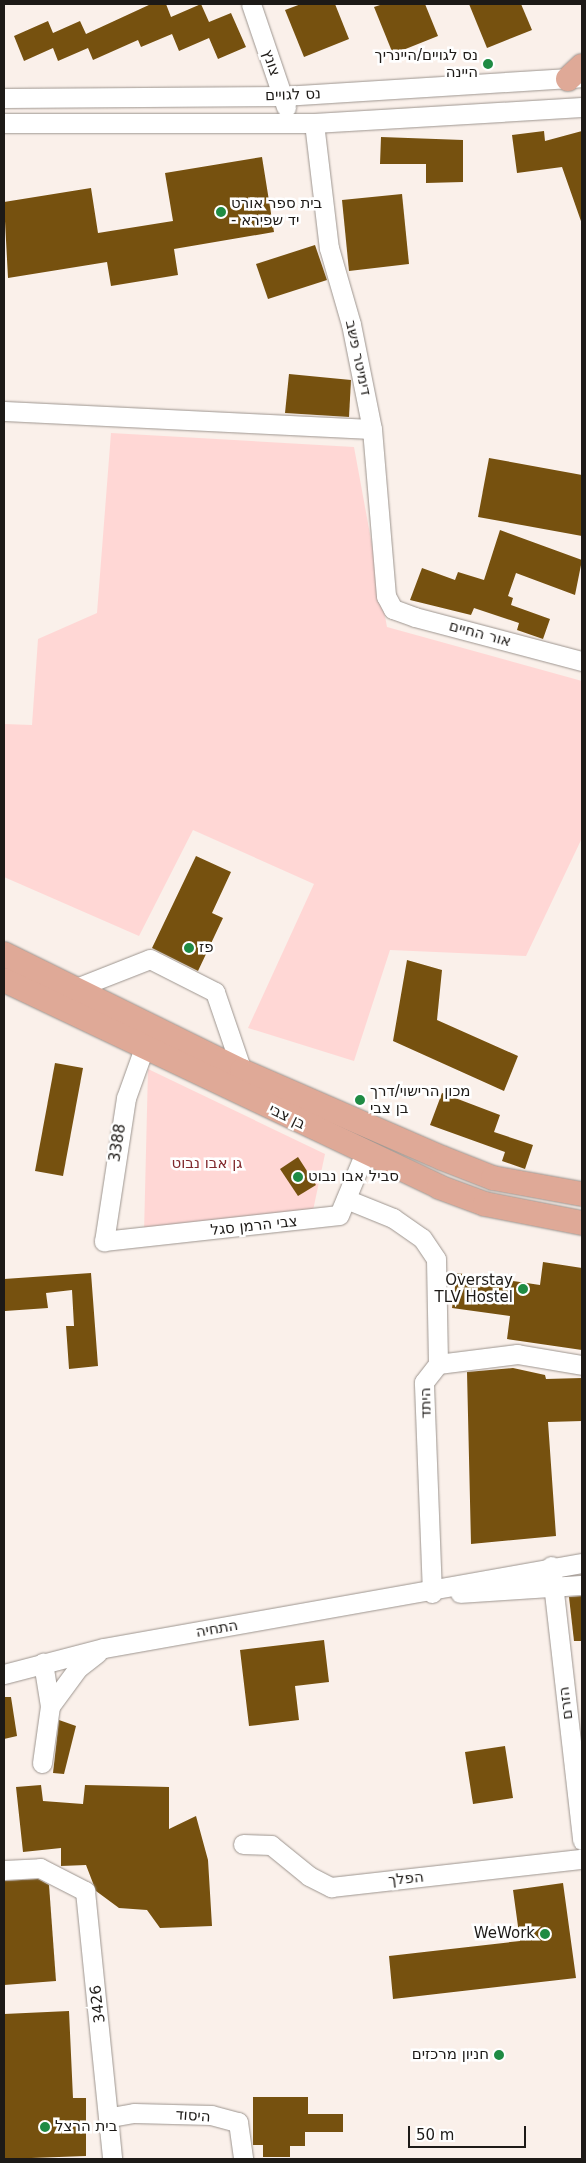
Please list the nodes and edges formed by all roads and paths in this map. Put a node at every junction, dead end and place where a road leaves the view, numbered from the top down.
1 (251, 4) edge
2 (578, 74) edge
3 (283, 96) junction
4 (4, 98) edge
5 (582, 107) edge
6 (4, 123) edge
7 (290, 123) junction
8 (314, 123) junction
9 (4, 411) edge
10 (372, 429) junction
11 (386, 596) joint
12 (582, 661) edge
13 (4, 954) edge
14 (4, 980) edge
15 (76, 988) junction
16 (144, 1048) junction
17 (242, 1071) junction
18 (364, 1155) junction
19 (582, 1194) edge
20 (346, 1199) junction
21 (582, 1224) edge
22 (104, 1241) joint
23 (438, 1364) junction
24 (582, 1365) edge
25 (582, 1563) edge
26 (551, 1566) junction
27 (582, 1584) edge
28 (553, 1588) junction
29 (432, 1593) junction
30 (104, 1648) junction
31 (43, 1663) junction
32 (4, 1674) edge
33 (50, 1706) junction
34 (575, 1718) edge
35 (42, 1762) dead end
36 (582, 1840) edge
37 (243, 1844) dead end
38 (582, 1859) edge
39 (4, 1870) edge
40 (111, 2117) junction
41 (112, 2159) edge
42 (243, 2159) edge

1 - 3 street, צונץ
2 - 3 street, נס לגויים
3 - 4 street, נס לגויים
3 - 7 street, צונץ
5 - 8 street, נס לגויים
6 - 7 street, נס לגויים
7 - 8 street, נס לגויים
8 - 10 street, דימיטר פשב
9 - 10 street
10 - 11 street, דימיטר פשב
11 - 12 street, אור החיים
13 - 15 main road, בן צבי
14 - 16 main road, בן צבי
15 - 17 main road, בן צבי
15 - 17 street
16 - 18 main road, בן צבי
16 - 22 street, 3388
17 - 19 main road, בן צבי
18 - 20 street, צבי הרמן סגל
18 - 21 main road, בן צבי
20 - 22 street, צבי הרמן סגל
20 - 23 street
23 - 24 street
23 - 29 street, היתד
25 - 26 street, התחיה
26 - 28 street, הזרם
26 - 29 street, התחיה
27 - 28 street, התחיה
28 - 29 street, התחיה
28 - 34 street, הזרם
29 - 30 street, התחיה
30 - 31 street, התחיה
30 - 33 street
31 - 32 street, התחיה
31 - 33 street
33 - 35 street
34 - 36 street, הזרם
37 - 38 street, הפלך
39 - 40 street, 3426
40 - 41 street, 3426
40 - 42 street, היסוד

